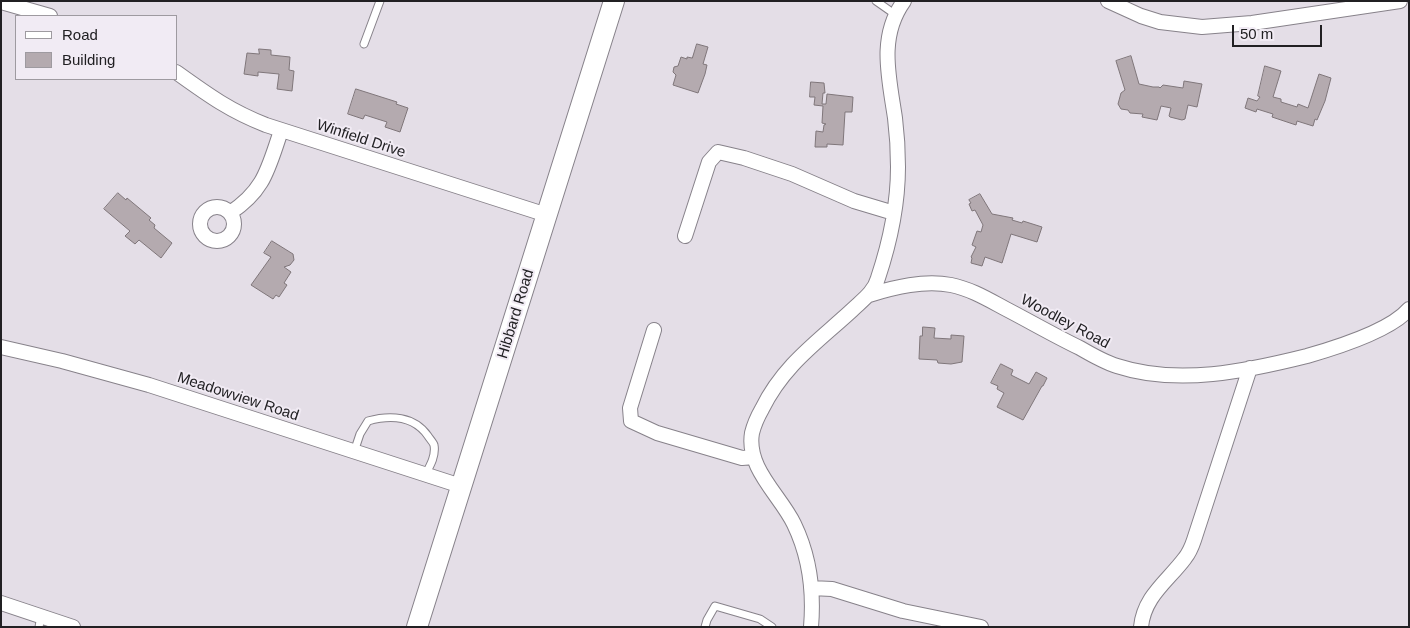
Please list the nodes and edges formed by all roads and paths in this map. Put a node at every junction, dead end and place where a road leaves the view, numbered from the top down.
1 (380, 1) edge
2 (614, 1) edge
3 (876, 1) edge
4 (904, 1) edge
5 (1108, 1) edge
6 (1400, 1) edge
7 (1, 2) edge
8 (46, 15) edge
9 (896, 15) junction
10 (364, 44) dead end
11 (178, 73) edge
12 (281, 131) junction
13 (894, 212) junction
14 (230, 213) dead end
15 (547, 215) junction
16 (685, 236) dead end
17 (869, 295) junction
18 (1409, 309) edge
19 (654, 330) dead end
20 (1, 347) edge
21 (1250, 368) junction
22 (354, 452) junction
23 (754, 457) junction
24 (426, 475) junction
25 (461, 486) junction
26 (811, 588) junction
27 (1, 603) edge
28 (40, 621) edge
29 (73, 627) edge
30 (417, 627) edge
31 (706, 627) edge
32 (772, 627) edge
33 (811, 627) edge
34 (981, 627) edge
35 (1141, 627) edge

1 - 10 lane
2 - 15 street, Hibbard Road
3 - 9 lane
4 - 9 street, Woodley Road
5 - 6 street
7 - 8 street
9 - 13 street, Woodley Road
11 - 12 street, Winfield Drive
12 - 14 street
12 - 15 street, Winfield Drive
13 - 16 street
13 - 17 street, Woodley Road
15 - 25 street, Hibbard Road
17 - 21 street, Woodley Road
17 - 23 street, Woodley Road
18 - 21 street, Woodley Road
19 - 23 street
20 - 22 street, Meadowview Road
21 - 35 street
22 - 24 street, Meadowview Road
22 - 24 lane
23 - 26 street, Woodley Road
24 - 25 street, Meadowview Road
25 - 30 street, Hibbard Road
26 - 33 street, Woodley Road
26 - 34 street
27 - 28 street
28 - 29 street
31 - 32 lane

